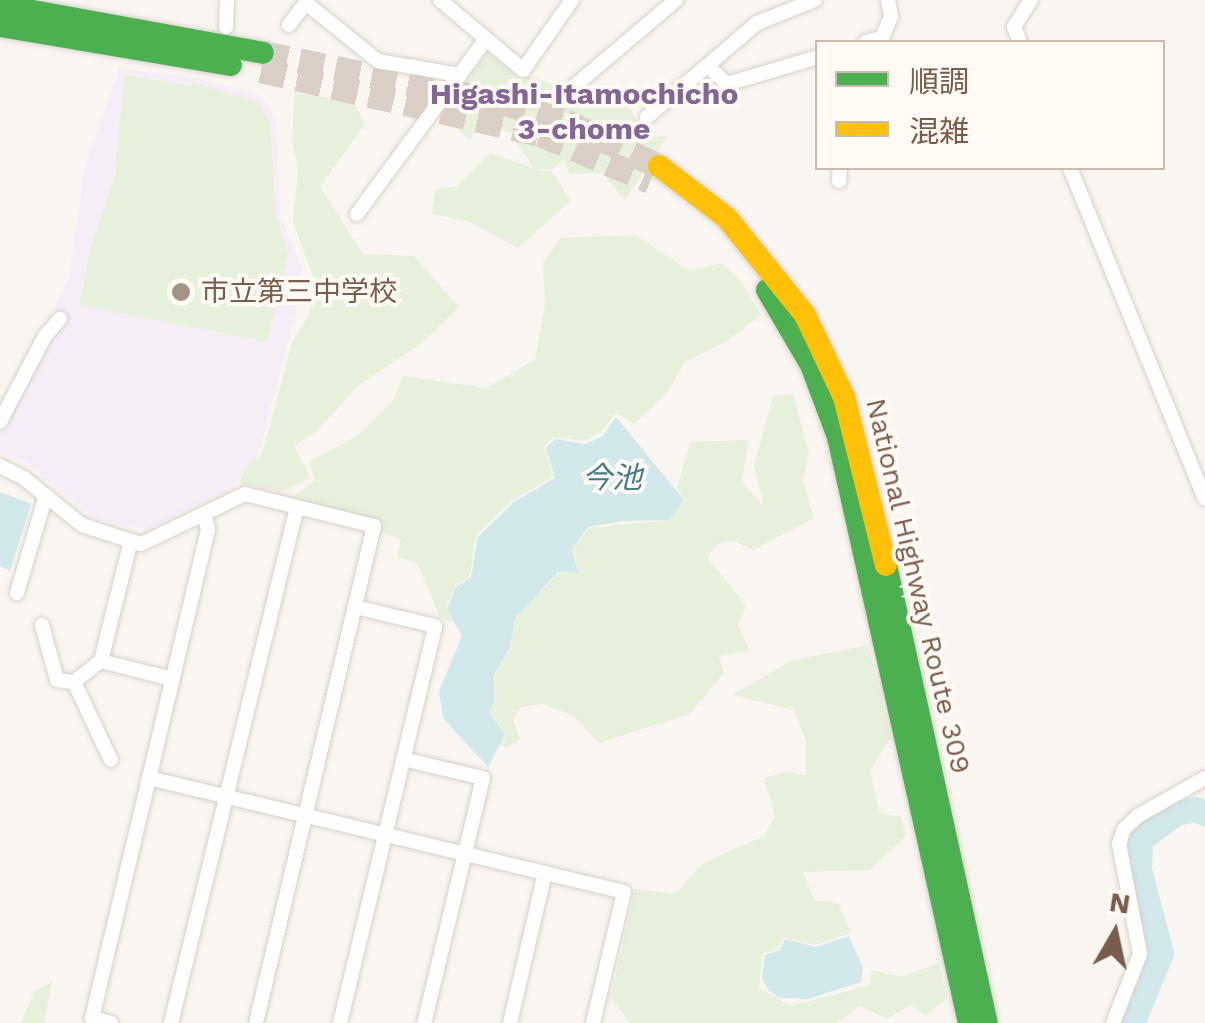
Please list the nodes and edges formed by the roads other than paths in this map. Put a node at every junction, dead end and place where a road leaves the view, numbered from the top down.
1 (227, 0) edge
2 (440, 0) edge
3 (572, 0) edge
4 (676, 0) edge
5 (815, 0) edge
6 (888, 0) edge
7 (1031, 0) edge
8 (307, 2) edge
9 (0, 5) edge
10 (459, 6) edge
11 (289, 25) dead end
12 (0, 26) edge
13 (226, 27) dead end
14 (486, 39) junction
15 (874, 40) edge
16 (1019, 40) edge
17 (815, 58) edge
18 (710, 66) junction
19 (460, 74) junction
20 (571, 89) dead end
21 (647, 117) dead end
22 (1071, 170) edge
23 (357, 214) dead end
24 (60, 319) dead end
25 (0, 422) edge
26 (0, 466) edge
27 (46, 496) junction
28 (1205, 499) edge
29 (297, 507) junction
30 (204, 514) junction
31 (131, 541) junction
32 (17, 593) dead end
33 (355, 607) junction
34 (42, 625) dead end
35 (102, 661) junction
36 (172, 679) junction
37 (74, 682) junction
38 (404, 758) junction
39 (111, 760) dead end
40 (149, 778) junction
41 (1205, 778) edge
42 (226, 796) junction
43 (305, 816) junction
44 (385, 835) junction
45 (464, 854) junction
46 (545, 873) junction
47 (111, 1023) edge
48 (171, 1023) edge
49 (256, 1023) edge
50 (340, 1023) edge
51 (424, 1023) edge
52 (510, 1023) edge
53 (593, 1023) edge
54 (968, 1023) edge
55 (987, 1023) edge
56 (1113, 1023) edge

1 - 13 street
2 - 10 street
3 - 14 street
4 - 20 street
5 - 18 street
6 - 15 street
7 - 16 street
8 - 11 street
8 - 19 street
9 - 12 highway
10 - 14 street
14 - 19 street
17 - 18 street
18 - 21 street
19 - 23 street
22 - 28 street
24 - 25 street
26 - 27 street
27 - 31 street
27 - 32 street
29 - 30 street
29 - 33 street
29 - 42 street
30 - 31 street
30 - 36 street
31 - 35 street
33 - 38 street
33 - 43 street
34 - 37 street
35 - 36 street
35 - 37 street
36 - 40 street
37 - 39 street
38 - 44 street
38 - 45 street
40 - 42 street
40 - 47 street
41 - 56 street
42 - 43 street
42 - 48 street
43 - 44 street
43 - 49 street
44 - 45 street
44 - 50 street
45 - 46 street
45 - 51 street
46 - 52 street
46 - 53 street
54 - 55 highway, National Highway Route 309

